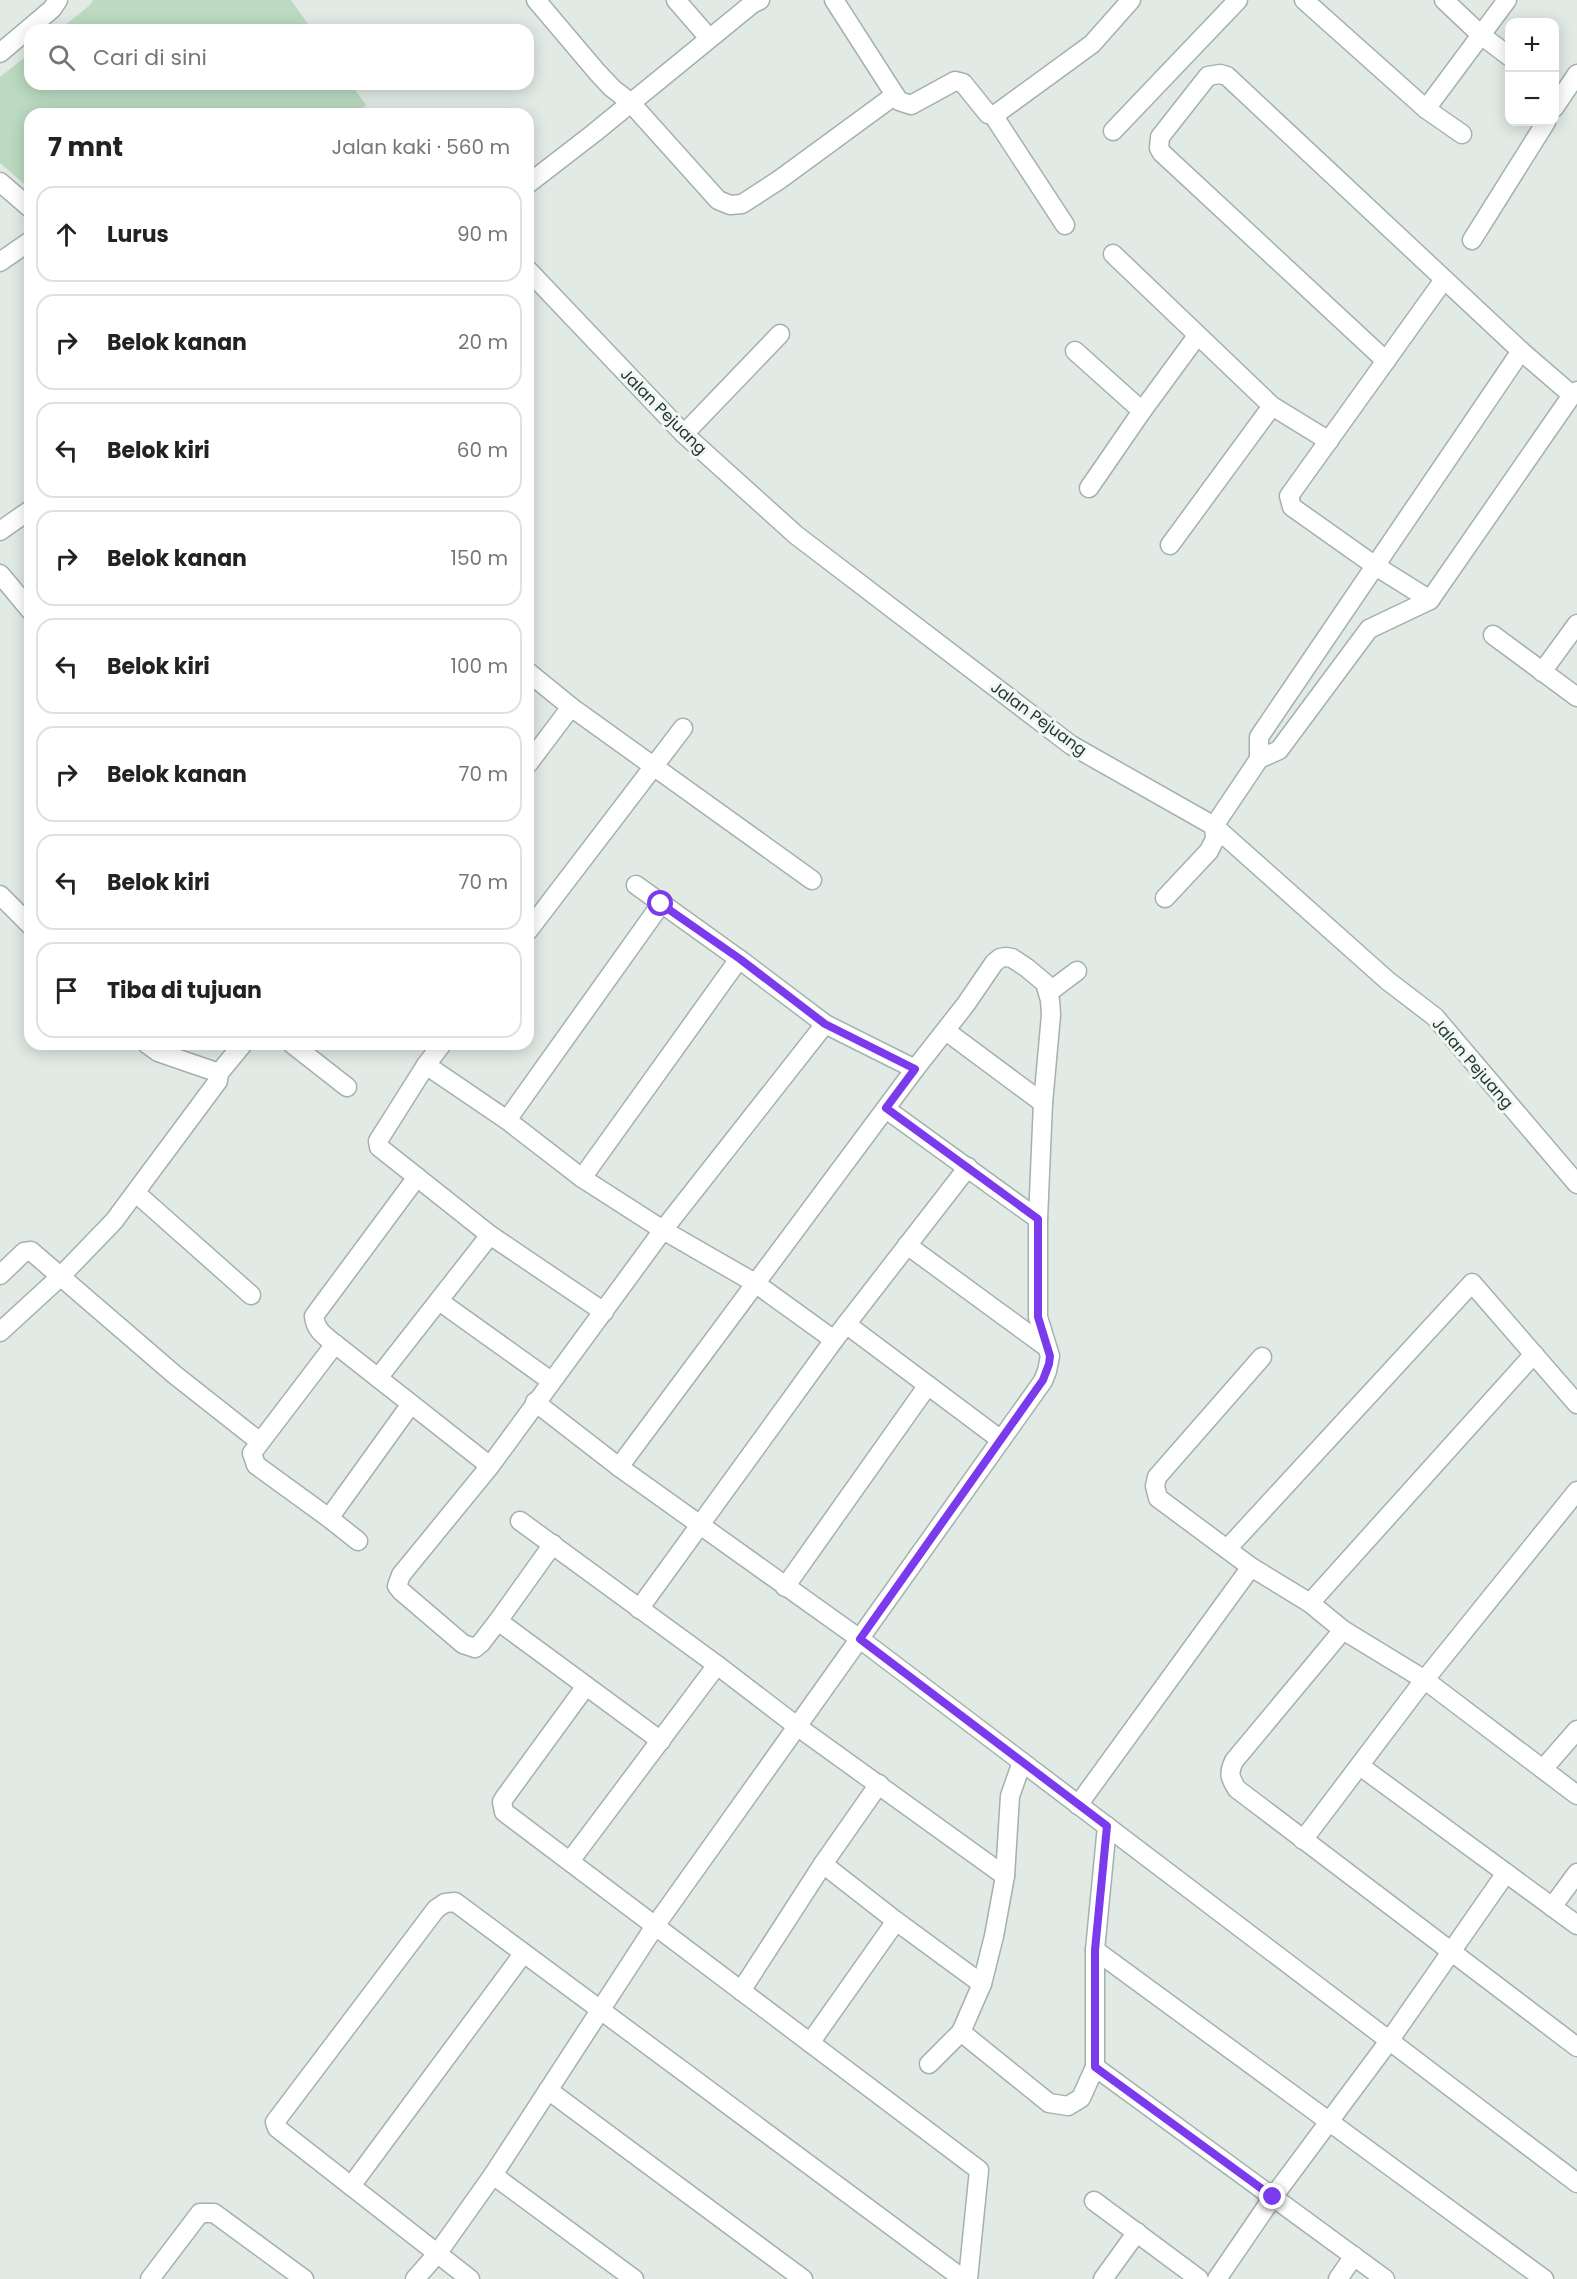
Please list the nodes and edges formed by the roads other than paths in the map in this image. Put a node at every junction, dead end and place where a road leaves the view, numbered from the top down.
1 (58, 0) edge
2 (537, 0) edge
3 (676, 0) edge
4 (834, 0) edge
5 (1131, 0) edge
6 (1238, 0) edge
7 (1304, 0) edge
8 (1444, 0) edge
9 (1507, 0) edge
10 (753, 1) edge
11 (34, 24) edge
12 (24, 33) edge
13 (1481, 35) junction
14 (709, 38) junction
15 (0, 53) edge
16 (1505, 54) edge
17 (1577, 74) edge
18 (895, 95) junction
19 (1559, 96) edge
20 (630, 102) junction
21 (1426, 109) junction
22 (993, 115) junction
23 (1543, 126) edge
24 (1113, 131) dead end
25 (1462, 134) dead end
26 (534, 179) edge
27 (0, 182) edge
28 (24, 203) edge
29 (1065, 225) dead end
30 (1472, 240) dead end
31 (24, 245) edge
32 (1113, 254) dead end
33 (0, 262) edge
34 (534, 276) edge
35 (1443, 281) junction
36 (780, 334) dead end
37 (1197, 336) junction
38 (1076, 351) dead end
39 (1521, 351) junction
40 (1386, 361) junction
41 (1575, 393) edge
42 (1272, 406) junction
43 (1142, 411) junction
44 (684, 434) junction
45 (1329, 441) junction
46 (1089, 488) dead end
47 (24, 514) edge
48 (0, 531) edge
49 (1170, 545) dead end
50 (1374, 565) junction
51 (0, 574) edge
52 (1430, 600) junction
53 (24, 603) edge
54 (1345, 612) junction
55 (1577, 624) edge
56 (1369, 628) junction
57 (1493, 635) dead end
58 (1542, 672) junction
59 (534, 677) edge
60 (1577, 697) edge
61 (571, 707) junction
62 (683, 728) dead end
63 (534, 756) edge
64 (1259, 759) junction
65 (655, 766) junction
66 (1214, 826) junction
67 (812, 880) dead end
68 (636, 885) dead end
69 (0, 896) edge
70 (1165, 898) dead end
71 (661, 904) junction
72 (24, 919) edge
73 (534, 923) edge
74 (740, 959) junction
75 (1077, 971) dead end
76 (1049, 992) junction
77 (825, 1024) junction
78 (946, 1031) junction
79 (155, 1050) edge
80 (238, 1050) edge
81 (300, 1050) edge
82 (437, 1050) edge
83 (426, 1065) junction
84 (915, 1069) junction
85 (219, 1073) junction
86 (347, 1087) dead end
87 (1043, 1103) junction
88 (886, 1108) junction
89 (507, 1120) junction
90 (968, 1167) junction
91 (417, 1177) junction
92 (582, 1178) junction
93 (1577, 1184) edge
94 (136, 1193) junction
95 (1038, 1219) junction
96 (663, 1230) junction
97 (490, 1235) junction
98 (907, 1245) junction
99 (0, 1275) edge
100 (61, 1276) junction
101 (755, 1283) junction
102 (251, 1295) dead end
103 (439, 1301) junction
104 (604, 1312) junction
105 (846, 1324) junction
106 (0, 1332) edge
107 (834, 1340) junction
108 (334, 1344) junction
109 (1046, 1346) junction
110 (1534, 1354) junction
111 (1262, 1357) dead end
112 (378, 1378) junction
113 (551, 1381) junction
114 (928, 1385) junction
115 (536, 1402) junction
116 (411, 1404) junction
117 (1577, 1404) edge
118 (1002, 1440) junction
119 (260, 1442) junction
120 (490, 1466) junction
121 (619, 1467) junction
122 (1577, 1491) edge
123 (329, 1518) junction
124 (520, 1521) dead end
125 (699, 1523) junction
126 (358, 1541) dead end
127 (553, 1544) junction
128 (1227, 1549) junction
129 (1251, 1567) junction
130 (785, 1587) junction
131 (1310, 1603) junction
132 (639, 1609) junction
133 (498, 1621) junction
134 (1342, 1630) junction
135 (860, 1639) junction
136 (717, 1665) junction
137 (1425, 1680) junction
138 (586, 1686) junction
139 (798, 1727) junction
140 (1577, 1730) edge
141 (661, 1741) junction
142 (1022, 1762) junction
143 (1360, 1766) junction
144 (1543, 1769) junction
145 (879, 1784) junction
146 (1577, 1795) edge
147 (1078, 1805) junction
148 (1107, 1826) junction
149 (1303, 1840) junction
150 (570, 1861) junction
151 (823, 1864) junction
152 (1506, 1872) junction
153 (1577, 1873) edge
154 (1005, 1876) junction
155 (1552, 1906) junction
156 (896, 1921) junction
157 (1577, 1925) edge
158 (655, 1926) junction
159 (1095, 1950) junction
160 (1450, 1953) junction
161 (523, 1954) junction
162 (982, 1984) junction
163 (741, 1990) junction
164 (600, 2012) junction
165 (961, 2032) junction
166 (1389, 2041) junction
167 (810, 2043) junction
168 (1577, 2047) edge
169 (928, 2064) dead end
170 (1095, 2067) junction
171 (548, 2090) junction
172 (1329, 2122) junction
173 (493, 2175) junction
174 (1577, 2183) edge
175 (351, 2186) junction
176 (1273, 2197) junction
177 (1094, 2201) dead end
178 (1137, 2232) junction
179 (437, 2254) junction
180 (1354, 2256) junction
181 (150, 2279) edge
182 (304, 2279) edge
183 (415, 2279) edge
184 (470, 2279) edge
185 (634, 2279) edge
186 (803, 2279) edge
187 (963, 2279) edge
188 (968, 2279) edge
189 (1103, 2279) edge
190 (1199, 2279) edge
191 (1217, 2279) edge
192 (1338, 2279) edge
193 (1385, 2279) edge
194 (1544, 2279) edge

1 - 11 street
2 - 20 street
3 - 14 street
4 - 18 street
5 - 22 street
6 - 24 street
7 - 21 street
8 - 13 street
9 - 13 street
10 - 14 street
12 - 15 street
13 - 16 street
13 - 21 street
14 - 20 street
17 - 19 street
18 - 20 street
18 - 22 street
20 - 26 street
21 - 25 street
22 - 29 street
23 - 30 street
27 - 28 street
31 - 33 street
32 - 37 street
34 - 44 street, Jalan Pejuang
35 - 39 street
35 - 40 street
35 - 40 street
36 - 44 street
37 - 42 street
37 - 43 street
38 - 43 street
39 - 41 street
39 - 50 street
40 - 45 street
41 - 52 street
42 - 45 street
42 - 49 street
43 - 46 street
44 - 66 street, Jalan Pejuang
45 - 50 street
47 - 48 street
50 - 52 street
50 - 54 street
51 - 53 street
52 - 56 street
54 - 56 street
54 - 64 street
55 - 58 street
56 - 64 street
57 - 58 street
58 - 60 street
59 - 61 street
61 - 63 street
61 - 65 street
62 - 65 street
64 - 66 street
65 - 67 street
65 - 73 street
66 - 70 street
66 - 93 street, Jalan Pejuang
68 - 71 street
69 - 72 street
71 - 74 street
71 - 89 street
74 - 77 street
74 - 92 street
75 - 76 street
76 - 78 street
76 - 87 street
77 - 84 street
77 - 96 street
78 - 84 street
78 - 87 street
79 - 85 street
80 - 85 street
81 - 86 street
82 - 83 street
83 - 89 street
83 - 91 street
84 - 88 street
85 - 94 street
87 - 95 street
88 - 90 street
88 - 101 street
89 - 92 street
90 - 95 street
90 - 98 street
91 - 97 street
91 - 108 street
92 - 96 street
94 - 100 street
94 - 102 street
95 - 109 street
96 - 101 street
96 - 104 street
97 - 103 street
97 - 104 street
98 - 105 street
98 - 109 street
99 - 100 street
100 - 106 street
100 - 119 street
101 - 107 street
101 - 121 street
103 - 112 street
103 - 113 street
104 - 113 street
105 - 107 street
105 - 114 street
107 - 125 street
108 - 112 street
108 - 119 street
109 - 118 street
110 - 117 street
110 - 128 street
110 - 131 street
111 - 128 street
112 - 116 street
113 - 115 street
114 - 118 street
114 - 130 street
115 - 120 street
115 - 121 street
116 - 120 street
116 - 123 street
118 - 135 street
119 - 123 street
120 - 133 street
121 - 125 street
122 - 137 street
123 - 126 street
124 - 127 street
125 - 130 street
125 - 132 street
127 - 132 street
127 - 133 street
128 - 129 street
129 - 131 street
129 - 147 street
130 - 135 street
131 - 134 street
132 - 136 street
133 - 138 street
134 - 137 street
134 - 149 street
135 - 139 street
135 - 142 street
136 - 139 street
136 - 141 street
137 - 143 street
137 - 144 street
138 - 141 street
138 - 150 street
139 - 145 street
139 - 158 street
140 - 144 street
141 - 150 street
142 - 147 street
142 - 154 street
143 - 149 street
143 - 152 street
144 - 146 street
145 - 151 street
145 - 154 street
147 - 148 street
148 - 159 street
148 - 166 street
149 - 160 street
150 - 158 street
151 - 156 street
151 - 163 street
152 - 155 street
152 - 160 street
153 - 155 street
154 - 162 street
155 - 157 street
156 - 162 street
156 - 167 street
158 - 163 street
158 - 164 street
159 - 170 street
159 - 172 street
160 - 166 street
160 - 168 street
161 - 164 street
161 - 175 street
161 - 175 street
162 - 165 street
163 - 167 street
164 - 171 street
164 - 187 street
165 - 169 street
165 - 170 street
166 - 172 street
166 - 174 street
167 - 188 street
170 - 176 street
171 - 173 street
171 - 186 street
172 - 176 street
172 - 194 street
173 - 179 street
173 - 185 street
175 - 179 street
176 - 180 street
176 - 191 street
177 - 178 street
178 - 189 street
178 - 190 street
179 - 183 street
179 - 184 street
180 - 192 street
180 - 193 street
181 - 182 street

